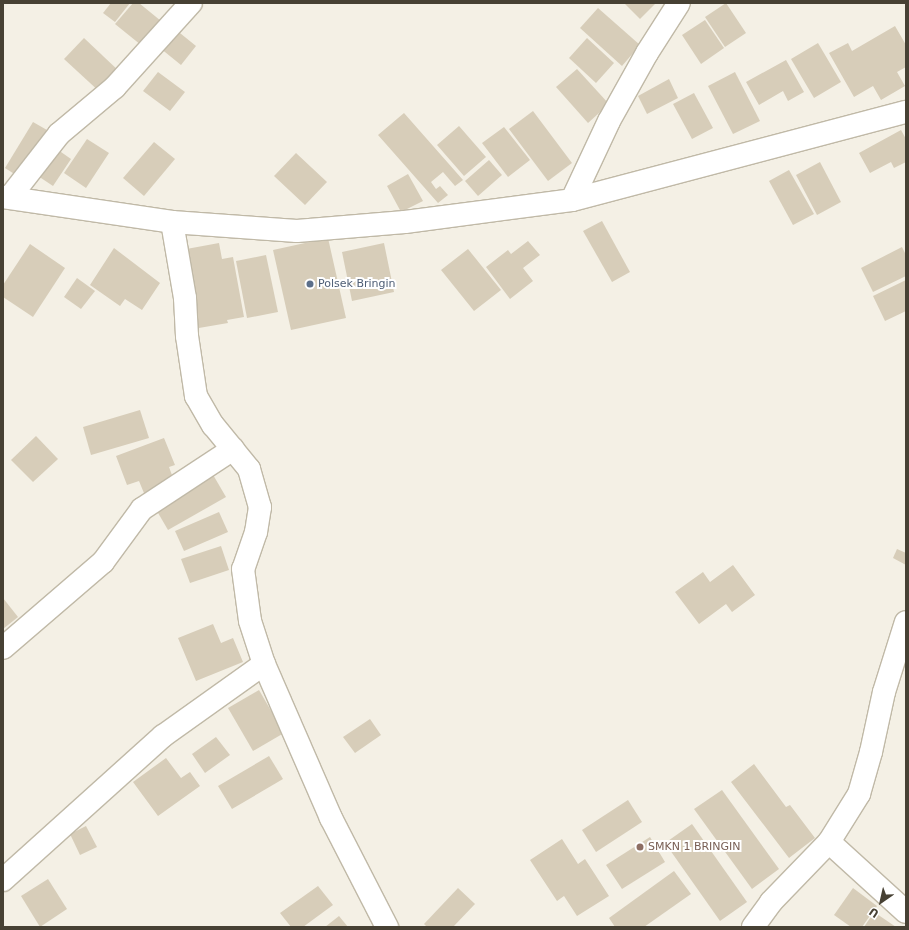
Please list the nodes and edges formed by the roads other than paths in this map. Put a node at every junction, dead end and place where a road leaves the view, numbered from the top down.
1 (191, 3) edge
2 (679, 3) edge
3 (906, 112) edge
4 (6, 197) edge
5 (572, 200) junction
6 (172, 222) junction
7 (232, 449) junction
8 (906, 622) edge
9 (3, 648) edge
10 (264, 664) junction
11 (829, 842) junction
12 (3, 880) edge
13 (906, 912) edge
14 (387, 927) edge
15 (752, 927) edge

1 - 4 street
2 - 5 street
3 - 5 street
4 - 6 street
5 - 6 street
6 - 7 street
7 - 9 street
7 - 10 street
8 - 11 street
10 - 12 street
10 - 14 street
11 - 13 street
11 - 15 street

